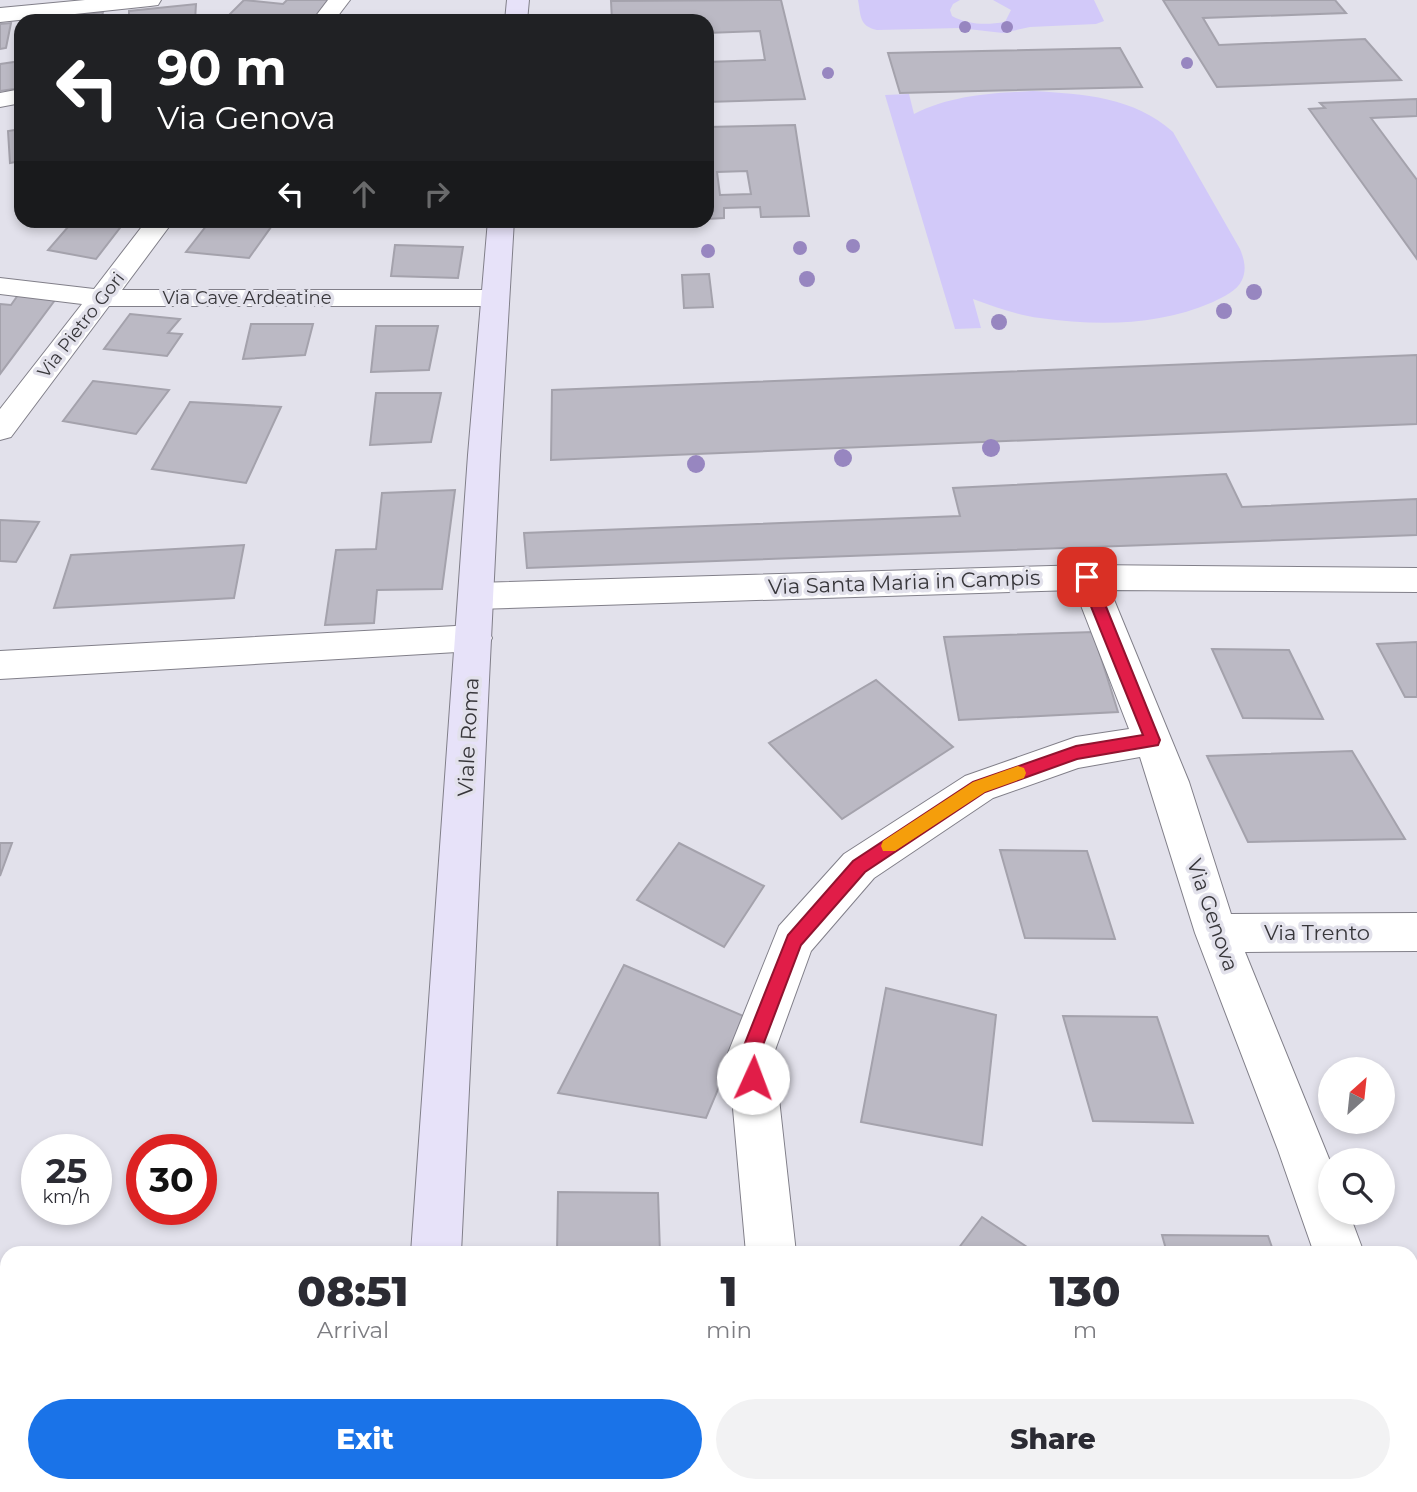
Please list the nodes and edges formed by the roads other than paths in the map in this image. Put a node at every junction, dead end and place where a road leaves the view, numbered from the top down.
1 (150, 0) edge
2 (339, 0) edge
3 (9, 10) edge
4 (328, 14) edge
5 (155, 228) edge
6 (500, 228) edge
7 (0, 286) edge
8 (101, 298) junction
9 (495, 298) junction
10 (0, 430) edge
11 (1087, 577) junction
12 (1417, 580) edge
13 (476, 596) junction
14 (474, 638) junction
15 (0, 665) edge
16 (1152, 740) junction
17 (1417, 932) edge
18 (1216, 933) junction
19 (436, 1246) edge
20 (770, 1246) edge
21 (1337, 1246) edge

1 - 3 street
2 - 4 street
5 - 8 street, Via Pietro Gori
6 - 9 main road, Viale Roma
7 - 8 street, Via Cave Ardeatine
8 - 9 street, Via Cave Ardeatine
8 - 10 street, Via Pietro Gori
9 - 13 main road, Viale Roma
11 - 12 street, Via Santa Maria in Campis
11 - 13 street, Via Santa Maria in Campis
11 - 16 street, Via Genova
13 - 14 main road, Viale Roma
14 - 15 street
14 - 19 main road, Viale Roma
16 - 18 street, Via Genova
16 - 20 street
17 - 18 street, Via Trento
18 - 21 street, Via Genova

